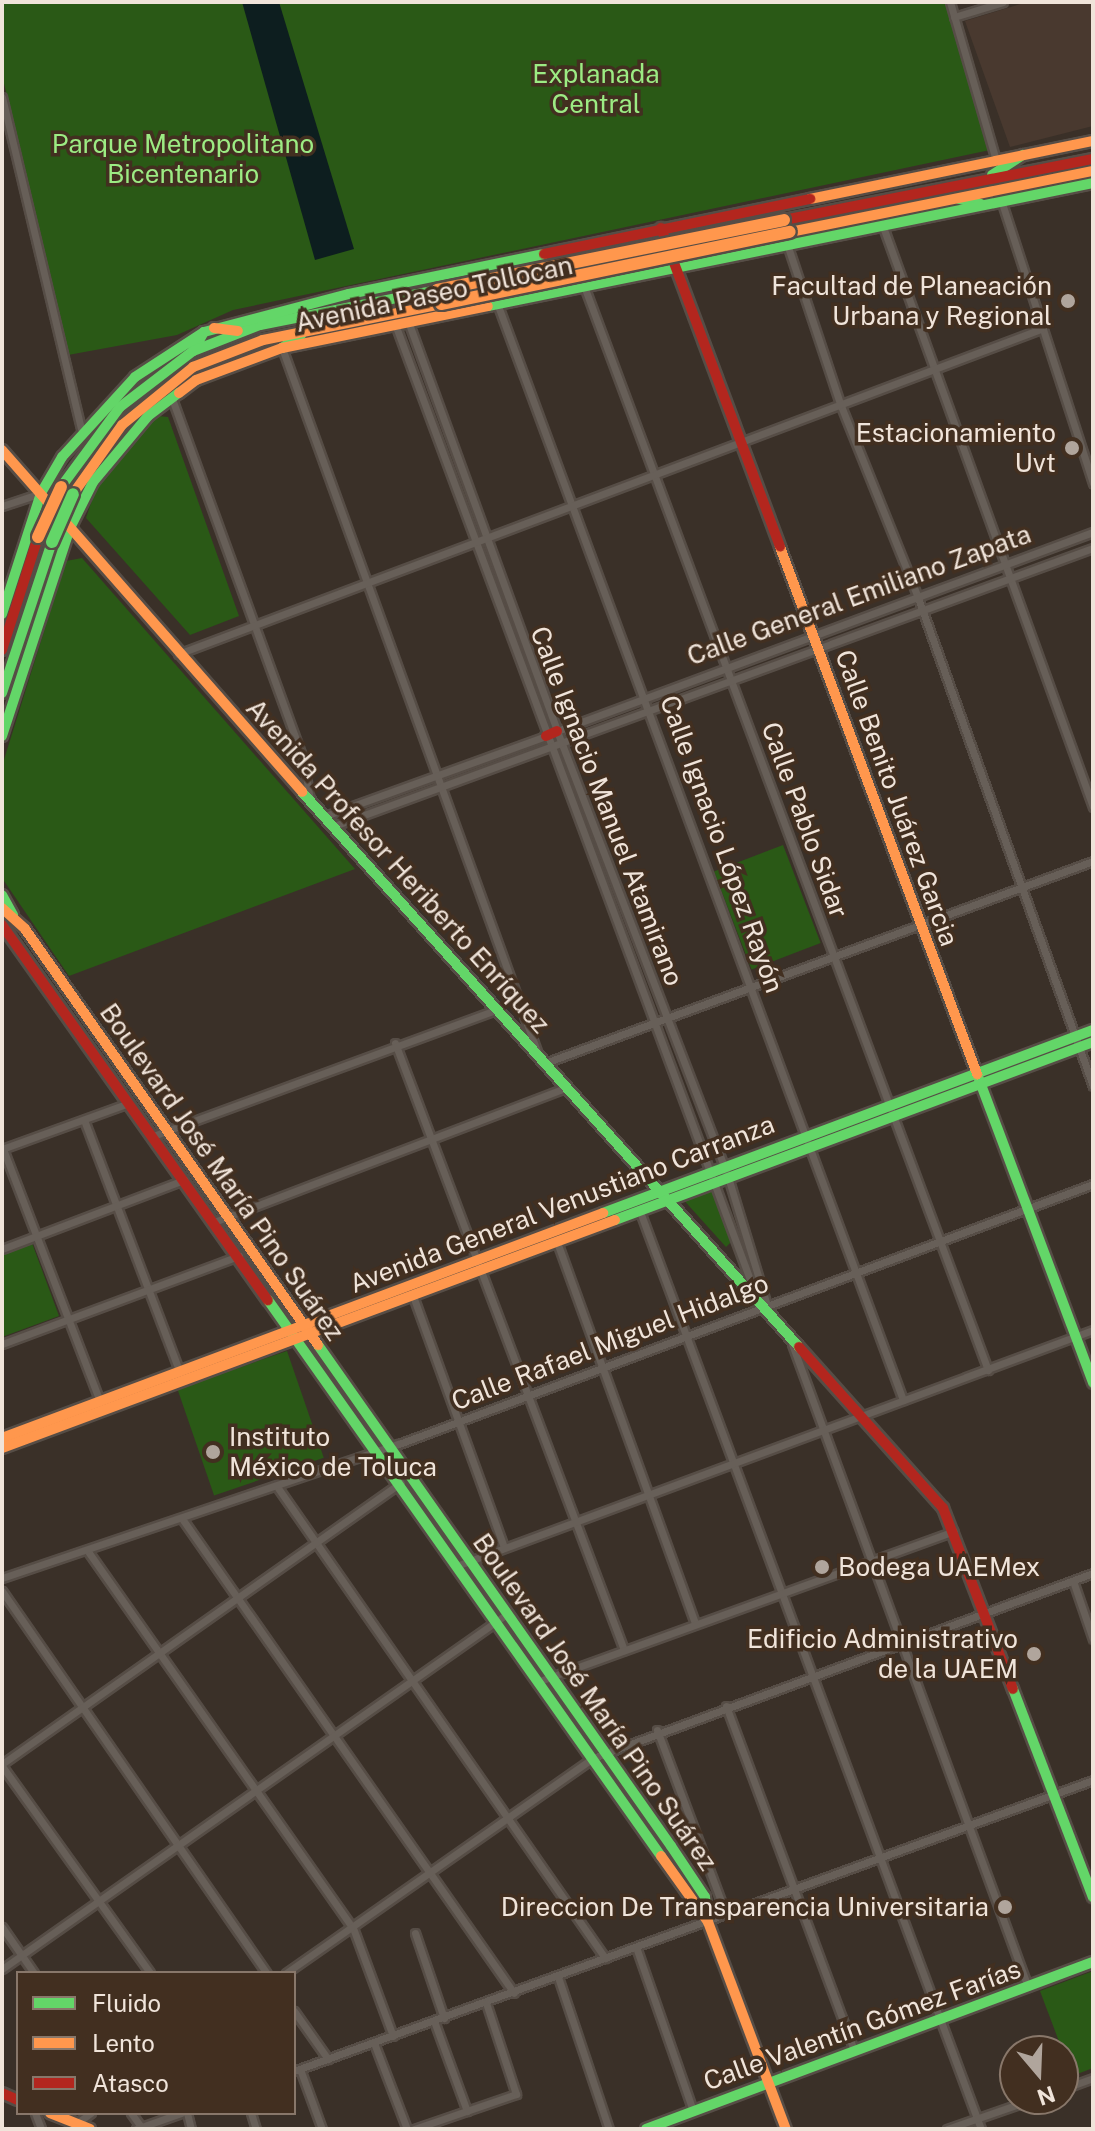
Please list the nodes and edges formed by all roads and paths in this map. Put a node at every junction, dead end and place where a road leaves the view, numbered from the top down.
1 (950, 2) edge
2 (1003, 2) edge
3 (954, 17) junction
4 (2, 97) edge
5 (1093, 141) edge
6 (1023, 155) junction
7 (1093, 159) edge
8 (996, 160) junction
9 (1093, 171) edge
10 (986, 179) junction
11 (1093, 183) edge
12 (956, 198) junction
13 (1001, 200) junction
14 (980, 204) junction
15 (697, 220) junction
16 (882, 224) junction
17 (661, 228) junction
18 (787, 232) junction
19 (705, 261) junction
20 (674, 267) junction
21 (584, 286) junction
22 (497, 303) junction
23 (401, 322) junction
24 (1041, 329) junction
25 (209, 330) junction
26 (307, 330) junction
27 (241, 332) junction
28 (282, 348) junction
29 (193, 351) junction
30 (936, 371) junction
31 (171, 396) junction
32 (841, 406) junction
33 (81, 429) junction
34 (742, 442) junction
35 (2, 450) edge
36 (656, 475) junction
37 (1093, 483) edge
38 (41, 493) junction
39 (572, 505) junction
40 (2, 506) edge
41 (70, 528) junction
42 (1093, 532) edge
43 (485, 538) junction
44 (474, 542) junction
45 (1093, 548) edge
46 (1004, 566) junction
47 (1009, 578) junction
48 (365, 582) junction
49 (918, 598) junction
50 (922, 610) junction
51 (2, 614) edge
52 (255, 624) junction
53 (816, 641) junction
54 (2, 650) edge
55 (178, 654) junction
56 (727, 667) junction
57 (730, 677) junction
58 (2, 693) edge
59 (646, 698) junction
60 (650, 708) junction
61 (2, 736) edge
62 (553, 739) junction
63 (438, 776) junction
64 (442, 788) junction
65 (310, 800) junction
66 (1093, 807) edge
67 (330, 821) junction
68 (1093, 861) edge
69 (1021, 888) junction
70 (2, 895) edge
71 (2, 908) edge
72 (14, 916) junction
73 (2, 925) edge
74 (919, 926) junction
75 (835, 956) junction
76 (752, 988) junction
77 (498, 1009) junction
78 (665, 1019) junction
79 (655, 1023) junction
80 (1093, 1030) edge
81 (1076, 1042) junction
82 (1093, 1042) edge
83 (395, 1043) junction
84 (542, 1059) junction
85 (976, 1078) junction
86 (1093, 1086) edge
87 (567, 1087) junction
88 (129, 1103) junction
89 (894, 1110) junction
90 (84, 1120) junction
91 (166, 1130) junction
92 (153, 1136) junction
93 (432, 1140) junction
94 (808, 1142) junction
95 (2, 1149) edge
96 (726, 1171) junction
97 (712, 1177) junction
98 (184, 1180) junction
99 (1093, 1184) edge
100 (660, 1189) junction
101 (669, 1200) junction
102 (638, 1205) junction
103 (117, 1207) junction
104 (1026, 1208) junction
105 (227, 1217) junction
106 (214, 1222) junction
107 (36, 1237) junction
108 (941, 1239) junction
109 (557, 1242) junction
110 (2, 1249) edge
111 (239, 1256) junction
112 (477, 1266) junction
113 (854, 1269) junction
114 (149, 1290) junction
115 (755, 1293) junction
116 (413, 1296) junction
117 (767, 1305) junction
118 (68, 1320) junction
119 (1093, 1330) edge
120 (300, 1332) junction
121 (686, 1335) junction
122 (1075, 1337) junction
123 (2, 1344) edge
124 (792, 1344) junction
125 (600, 1369) junction
126 (988, 1370) junction
127 (182, 1376) junction
128 (1093, 1383) edge
129 (529, 1396) junction
130 (903, 1400) junction
131 (101, 1406) junction
132 (861, 1417) junction
133 (458, 1421) junction
134 (820, 1432) junction
135 (3, 1443) edge
136 (384, 1449) junction
137 (733, 1461) junction
138 (401, 1483) junction
139 (278, 1488) junction
140 (647, 1495) junction
141 (183, 1520) junction
142 (576, 1521) junction
143 (956, 1531) junction
144 (315, 1544) junction
145 (504, 1547) junction
146 (87, 1550) junction
147 (869, 1562) junction
148 (464, 1563) junction
149 (1093, 1573) edge
150 (2, 1578) edge
151 (1073, 1581) junction
152 (2, 1591) edge
153 (782, 1593) junction
154 (235, 1597) junction
155 (987, 1612) junction
156 (501, 1618) junction
157 (695, 1624) junction
158 (1093, 1639) edge
159 (899, 1644) junction
160 (624, 1650) junction
161 (158, 1652) junction
162 (812, 1675) junction
163 (550, 1677) junction
164 (412, 1680) junction
165 (537, 1682) junction
166 (726, 1706) junction
167 (82, 1708) junction
168 (657, 1730) junction
169 (334, 1736) junction
170 (605, 1752) junction
171 (593, 1758) junction
172 (2, 1765) edge
173 (1093, 1780) edge
174 (256, 1791) junction
175 (1051, 1795) junction
176 (509, 1818) junction
177 (966, 1827) junction
178 (178, 1845) junction
179 (671, 1846) junction
180 (658, 1855) junction
181 (880, 1858) junction
182 (429, 1871) junction
183 (794, 1891) junction
184 (1093, 1897) edge
185 (99, 1901) junction
186 (726, 1915) junction
187 (708, 1922) junction
188 (2, 1927) edge
189 (353, 1928) junction
190 (415, 1933) dead end
191 (636, 1947) junction
192 (22, 1955) junction
193 (605, 1958) junction
194 (1093, 1962) edge
195 (2, 1969) edge
196 (33, 1971) edge
197 (149, 1971) edge
198 (266, 1971) edge
199 (289, 1971) edge
200 (558, 1977) junction
201 (1028, 1987) junction
202 (514, 1993) junction
203 (486, 2003) junction
204 (296, 2014) edge
205 (444, 2018) junction
206 (940, 2019) junction
207 (434, 2021) junction
208 (393, 2036) junction
209 (374, 2043) junction
210 (854, 2050) junction
211 (328, 2059) junction
212 (297, 2070) edge
213 (770, 2083) junction
214 (467, 2111) junction
215 (693, 2111) junction
216 (999, 2111) edge
217 (55, 2115) edge
218 (88, 2115) edge
219 (178, 2115) edge
220 (977, 2118) junction
221 (77, 2123) junction
222 (139, 2128) edge
223 (90, 2129) edge
224 (322, 2129) edge
225 (407, 2129) edge
226 (414, 2129) edge
227 (609, 2129) edge
228 (646, 2129) edge
229 (786, 2129) edge
230 (947, 2129) edge
231 (981, 2129) edge

1 - 3 street
2 - 3 street
3 - 8 street
4 - 33 street
5 - 6 main road, Avenida Paseo Tollocan
6 - 8 main road, Avenida Paseo Tollocan
6 - 10 main road
7 - 10 main road, Avenida Paseo Tollocan
8 - 15 main road, Avenida Paseo Tollocan
9 - 12 main road, Avenida Paseo Tollocan
10 - 18 main road, Avenida Paseo Tollocan
11 - 13 main road, Avenida Paseo Tollocan
12 - 14 main road
12 - 18 main road, Avenida Paseo Tollocan
13 - 14 main road, Avenida Paseo Tollocan
13 - 24 street
14 - 16 main road, Avenida Paseo Tollocan
15 - 17 main road, Avenida Paseo Tollocan
15 - 19 main road
16 - 18 main road, Avenida Paseo Tollocan
16 - 30 street
17 - 20 main road, Calle Benito Juárez Garcia
17 - 25 main road, Avenida Paseo Tollocan
18 - 19 main road, Avenida Paseo Tollocan
18 - 26 main road, Avenida Paseo Tollocan, bridge
18 - 27 main road, Avenida Paseo Tollocan, bridge
18 - 32 street
19 - 20 main road, Avenida Paseo Tollocan
20 - 21 main road, Avenida Paseo Tollocan
20 - 34 main road, Calle Benito Juárez Garcia
21 - 22 main road, Avenida Paseo Tollocan
21 - 36 street, Calle Pablo Sidar
22 - 23 main road, Avenida Paseo Tollocan
22 - 39 street, Calle Ignacio López Rayón
23 - 28 main road, Avenida Paseo Tollocan
23 - 43 street, Calle Ignacio Manuel Atamirano
23 - 44 street, Calle Ignacio Manuel Atamirano
24 - 30 street
24 - 37 street
25 - 27 main road
25 - 29 main road
25 - 33 main road, Avenida Paseo Tollocan
26 - 28 main road
26 - 58 main road, Avenida Paseo Tollocan, bridge
27 - 29 main road, Avenida Paseo Tollocan
28 - 31 main road, Avenida Paseo Tollocan
28 - 48 street
29 - 54 main road, Avenida Paseo Tollocan, bridge
30 - 32 street
30 - 46 street
31 - 41 main road, Avenida Paseo Tollocan
31 - 52 street
32 - 34 street
32 - 49 street
33 - 38 main road, Avenida Paseo Tollocan
34 - 36 street
34 - 53 main road, Calle Benito Juárez Garcia
35 - 38 main road, Avenida Profesor Heriberto Enríquez
36 - 39 street
36 - 56 street, Calle Pablo Sidar
38 - 40 street
38 - 41 main road, Avenida Profesor Heriberto Enríquez
38 - 51 main road, Avenida Paseo Tollocan
39 - 43 street
39 - 59 street, Calle Ignacio López Rayón
41 - 55 main road, Avenida Profesor Heriberto Enríquez
41 - 61 main road, Avenida Paseo Tollocan
42 - 46 street, Calle General Emiliano Zapata
43 - 44 street
43 - 62 street, Calle Ignacio Manuel Atamirano
44 - 48 street
44 - 62 street, Calle Ignacio Manuel Atamirano
45 - 47 street, Calle General Emiliano Zapata
46 - 47 street
46 - 49 street, Calle General Emiliano Zapata
47 - 50 street, Calle General Emiliano Zapata
47 - 66 street
48 - 52 street
48 - 63 street
49 - 50 street
49 - 53 street, Calle General Emiliano Zapata
50 - 53 street, Calle General Emiliano Zapata
50 - 69 street
52 - 55 street
52 - 65 street
53 - 56 street, Calle General Emiliano Zapata
53 - 57 street, Calle General Emiliano Zapata
53 - 74 main road, Calle Benito Juárez Garcia
55 - 65 main road, Avenida Profesor Heriberto Enríquez
56 - 57 street, Calle Pablo Sidar
56 - 59 street, Calle General Emiliano Zapata
57 - 60 street, Calle General Emiliano Zapata
57 - 75 street, Calle Pablo Sidar
59 - 60 street, Calle Ignacio López Rayón
59 - 62 street, Calle General Emiliano Zapata
60 - 62 street, Calle General Emiliano Zapata
60 - 76 street, Calle Ignacio López Rayón
62 - 63 street, Calle General Emiliano Zapata
62 - 64 street, Calle General Emiliano Zapata
62 - 78 street, Calle Ignacio Manuel Atamirano
62 - 79 street, Calle Ignacio Manuel Atamirano
63 - 64 street
63 - 67 street, Calle General Emiliano Zapata
64 - 67 street, Calle General Emiliano Zapata
64 - 84 street
65 - 67 main road, Avenida Profesor Heriberto Enríquez
67 - 77 main road, Avenida Profesor Heriberto Enríquez
68 - 69 street
69 - 74 street
69 - 81 street
70 - 72 main road
71 - 72 main road, Boulevard José María Pino Suárez
72 - 91 main road, Boulevard José María Pino Suárez
73 - 88 main road, Boulevard José María Pino Suárez
74 - 75 street
74 - 85 main road, Calle Benito Juárez Garcia
75 - 76 street
75 - 89 street, Calle Pablo Sidar
76 - 78 street
76 - 94 street, Calle Ignacio López Rayón
77 - 83 street
77 - 84 main road, Avenida Profesor Heriberto Enríquez
78 - 79 street
78 - 96 street, Calle Ignacio Manuel Atamirano
79 - 84 street
79 - 97 street, Calle Ignacio Manuel Atamirano
80 - 81 main road, Avenida General Venustiano Carranza
81 - 82 main road, Avenida General Venustiano Carranza
81 - 85 main road, Avenida General Venustiano Carranza
81 - 86 street
83 - 91 street
83 - 93 street
84 - 87 main road, Avenida Profesor Heriberto Enríquez
85 - 89 main road, Avenida General Venustiano Carranza
85 - 104 main road, Calle Benito Juárez Garcia
87 - 93 street
87 - 100 main road, Avenida Profesor Heriberto Enríquez
88 - 90 street
88 - 92 main road, Boulevard José María Pino Suárez
89 - 94 main road, Avenida General Venustiano Carranza
89 - 108 street, Calle Pablo Sidar
90 - 95 street
90 - 103 street
91 - 92 street
91 - 105 main road, Boulevard José María Pino Suárez
92 - 98 main road, Boulevard José María Pino Suárez
93 - 105 street
93 - 112 street
94 - 96 main road, Avenida General Venustiano Carranza
94 - 113 street, Calle Ignacio López Rayón
95 - 107 street
96 - 97 main road, Avenida General Venustiano Carranza
96 - 117 street, Calle Ignacio Manuel Atamirano
97 - 100 main road, Avenida General Venustiano Carranza
97 - 101 main road, Avenida General Venustiano Carranza
97 - 115 street, Calle Ignacio Manuel Atamirano
98 - 103 street
98 - 106 main road, Boulevard José María Pino Suárez
99 - 104 street, Calle Rafael Miguel Hidalgo
100 - 101 main road, Avenida Profesor Heriberto Enríquez
100 - 102 main road, Avenida General Venustiano Carranza
101 - 102 main road, Avenida General Venustiano Carranza
101 - 115 main road, Avenida Profesor Heriberto Enríquez
102 - 109 main road, Avenida General Venustiano Carranza
102 - 112 main road, Avenida General Venustiano Carranza
102 - 121 street
103 - 107 street
103 - 114 street
104 - 108 street, Calle Rafael Miguel Hidalgo
104 - 122 main road, Calle Benito Juárez Garcia
105 - 106 street
105 - 120 main road, Boulevard José María Pino Suárez
106 - 111 main road, Boulevard José María Pino Suárez
107 - 110 street
107 - 118 street
108 - 113 street, Calle Rafael Miguel Hidalgo
108 - 126 street, Calle Pablo Sidar
109 - 112 main road, Avenida General Venustiano Carranza
109 - 125 street
111 - 114 street
111 - 120 main road, Boulevard José María Pino Suárez
112 - 116 main road, Avenida General Venustiano Carranza
112 - 120 main road, Avenida General Venustiano Carranza
112 - 129 street
113 - 117 street, Calle Rafael Miguel Hidalgo
113 - 130 street, Calle Ignacio López Rayón
114 - 118 street
114 - 127 street
115 - 117 main road, Avenida Profesor Heriberto Enríquez
116 - 120 main road, Avenida General Venustiano Carranza
116 - 133 street
117 - 121 street, Calle Rafael Miguel Hidalgo
117 - 124 main road
118 - 123 street
118 - 131 street
119 - 122 street
120 - 127 main road, Avenida General Venustiano Carranza
120 - 136 main road, Boulevard José María Pino Suárez
121 - 125 street, Calle Rafael Miguel Hidalgo
121 - 137 street
122 - 126 street
122 - 128 main road, Calle Benito Juárez Garcia
124 - 132 main road
124 - 134 street
125 - 129 street, Calle Rafael Miguel Hidalgo
125 - 140 street
126 - 130 street
127 - 131 main road, Avenida General Venustiano Carranza
129 - 133 street, Calle Rafael Miguel Hidalgo
129 - 142 street
130 - 132 street
131 - 135 main road, Avenida General Venustiano Carranza
132 - 134 street
132 - 143 main road
133 - 136 street, Calle Rafael Miguel Hidalgo
133 - 145 street
134 - 137 street
134 - 147 street
136 - 138 main road, Boulevard José María Pino Suárez
136 - 139 street, Calle Rafael Miguel Hidalgo
136 - 148 main road, Boulevard José María Pino Suárez
137 - 140 street
137 - 153 street
138 - 144 street
138 - 148 main road, Boulevard José María Pino Suárez
139 - 141 street, Calle Rafael Miguel Hidalgo
139 - 144 street
140 - 142 street
140 - 157 street
141 - 146 street, Calle Rafael Miguel Hidalgo
141 - 154 street
142 - 145 street
142 - 160 street
143 - 147 street
143 - 155 main road
144 - 154 street
144 - 164 street
145 - 148 street
146 - 150 street, Calle Rafael Miguel Hidalgo
146 - 161 street
147 - 153 street
147 - 159 street
148 - 156 main road, Boulevard José María Pino Suárez
149 - 151 street
151 - 155 street
151 - 158 street
152 - 167 street
153 - 157 street
153 - 162 street
154 - 161 street
154 - 169 street
155 - 159 street
155 - 175 main road
156 - 163 main road, Boulevard José María Pino Suárez
156 - 164 street
156 - 165 main road, Boulevard José María Pino Suárez
157 - 160 street
159 - 162 street
159 - 177 street
160 - 163 street
161 - 167 street
161 - 174 street
162 - 166 street
162 - 181 street
163 - 165 street
163 - 170 main road, Boulevard José María Pino Suárez
164 - 169 street
164 - 176 street
165 - 171 main road, Boulevard José María Pino Suárez
166 - 168 street
166 - 183 street
167 - 172 street
167 - 178 street
168 - 170 street
168 - 186 street
169 - 174 street
169 - 182 street
170 - 171 street
170 - 179 main road, Boulevard José María Pino Suárez
171 - 176 street
171 - 180 main road, Boulevard José María Pino Suárez
172 - 185 street
173 - 175 street
174 - 178 street
174 - 189 street
175 - 177 street
175 - 184 main road
176 - 182 street
176 - 193 street
177 - 181 street
177 - 201 street
178 - 185 street
178 - 198 street
179 - 180 main road
179 - 187 main road, Boulevard José María Pino Suárez
180 - 187 main road, Boulevard José María Pino Suárez
181 - 183 street
181 - 206 street
182 - 189 street
182 - 202 street
183 - 186 street
183 - 210 street
185 - 192 street
185 - 197 street
186 - 187 street
187 - 191 street
187 - 213 main road
188 - 192 street
189 - 199 street
189 - 208 street
190 - 205 street
191 - 193 street
191 - 215 street
192 - 195 street
192 - 196 street
193 - 200 street
194 - 201 main road, Calle Valentín Gómez Farías
200 - 202 street
200 - 227 street
201 - 206 main road, Calle Valentín Gómez Farías
202 - 203 street
203 - 205 street
203 - 214 street
204 - 211 street
205 - 207 street
206 - 210 main road, Calle Valentín Gómez Farías
206 - 220 street
207 - 208 street
207 - 214 street
208 - 209 street
209 - 211 street
209 - 225 street
210 - 213 main road, Calle Valentín Gómez Farías
211 - 212 street
212 - 224 street
213 - 215 main road, Calle Valentín Gómez Farías
213 - 229 main road
214 - 226 street
215 - 228 main road, Calle Valentín Gómez Farías
216 - 220 street
217 - 221 main road
218 - 221 street
219 - 222 street
220 - 230 street
220 - 231 street
221 - 223 main road

